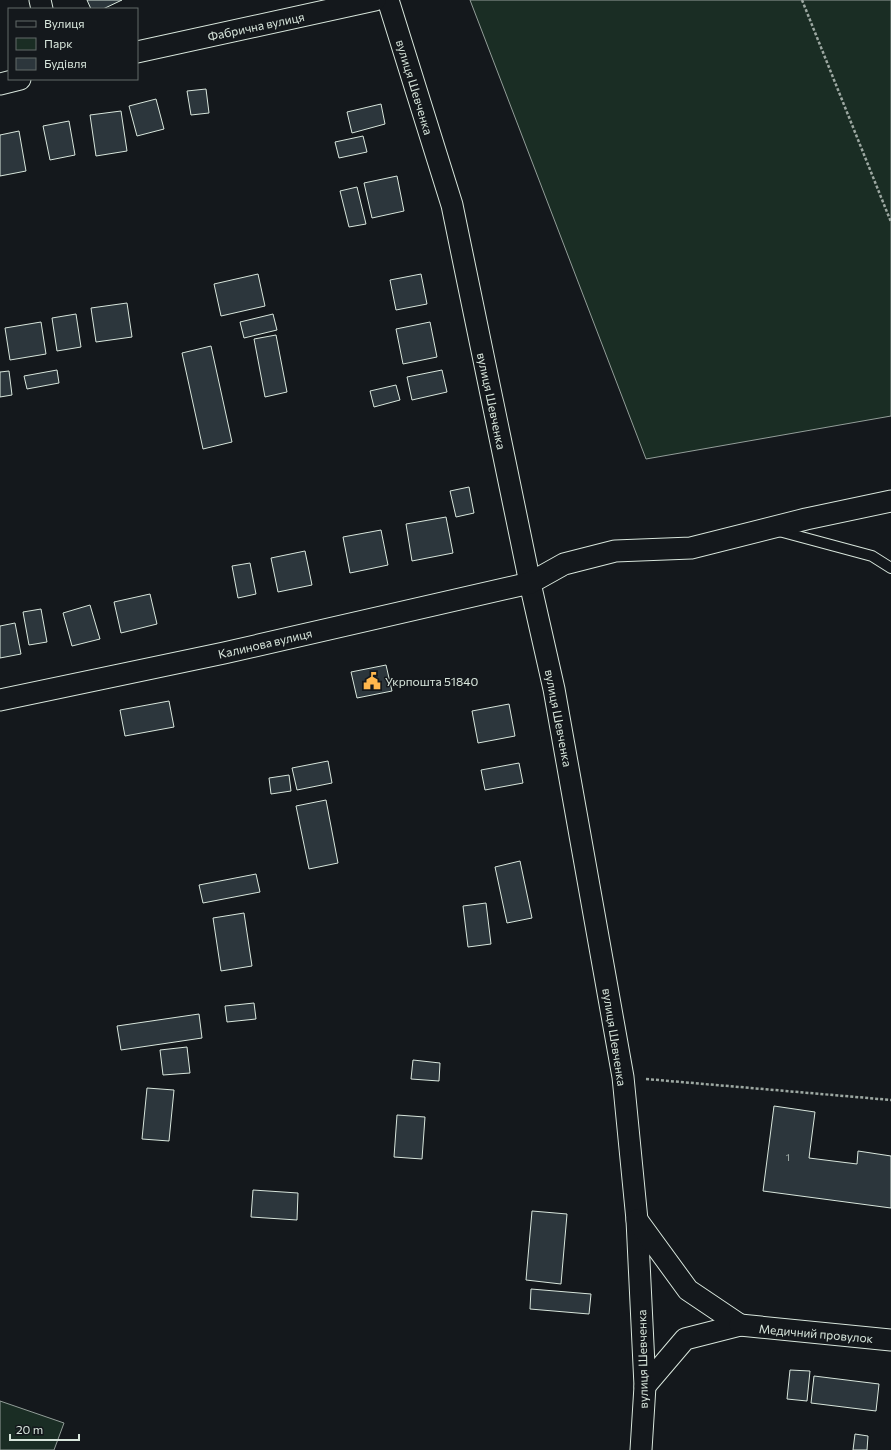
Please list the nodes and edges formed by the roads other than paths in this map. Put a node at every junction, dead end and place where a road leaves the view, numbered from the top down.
1 (375, 0) edge
2 (388, 0) edge
3 (138, 52) edge
4 (16, 80) edge
5 (0, 84) edge
6 (891, 501) edge
7 (769, 528) junction
8 (891, 568) edge
9 (530, 583) junction
10 (0, 700) edge
11 (638, 1220) junction
12 (740, 1325) junction
13 (891, 1340) edge
14 (645, 1386) junction
15 (641, 1450) edge

1 - 3 street, Фабрична вулиця
2 - 9 street, вулиця Шевченка
4 - 5 street
6 - 7 street, Калинова вулиця
7 - 8 lane
7 - 9 street, Калинова вулиця
9 - 10 street, Калинова вулиця
9 - 11 street, вулиця Шевченка
11 - 12 street
11 - 14 street, вулиця Шевченка
12 - 13 street, Медичний провулок
12 - 14 street
14 - 15 street, вулиця Шевченка

